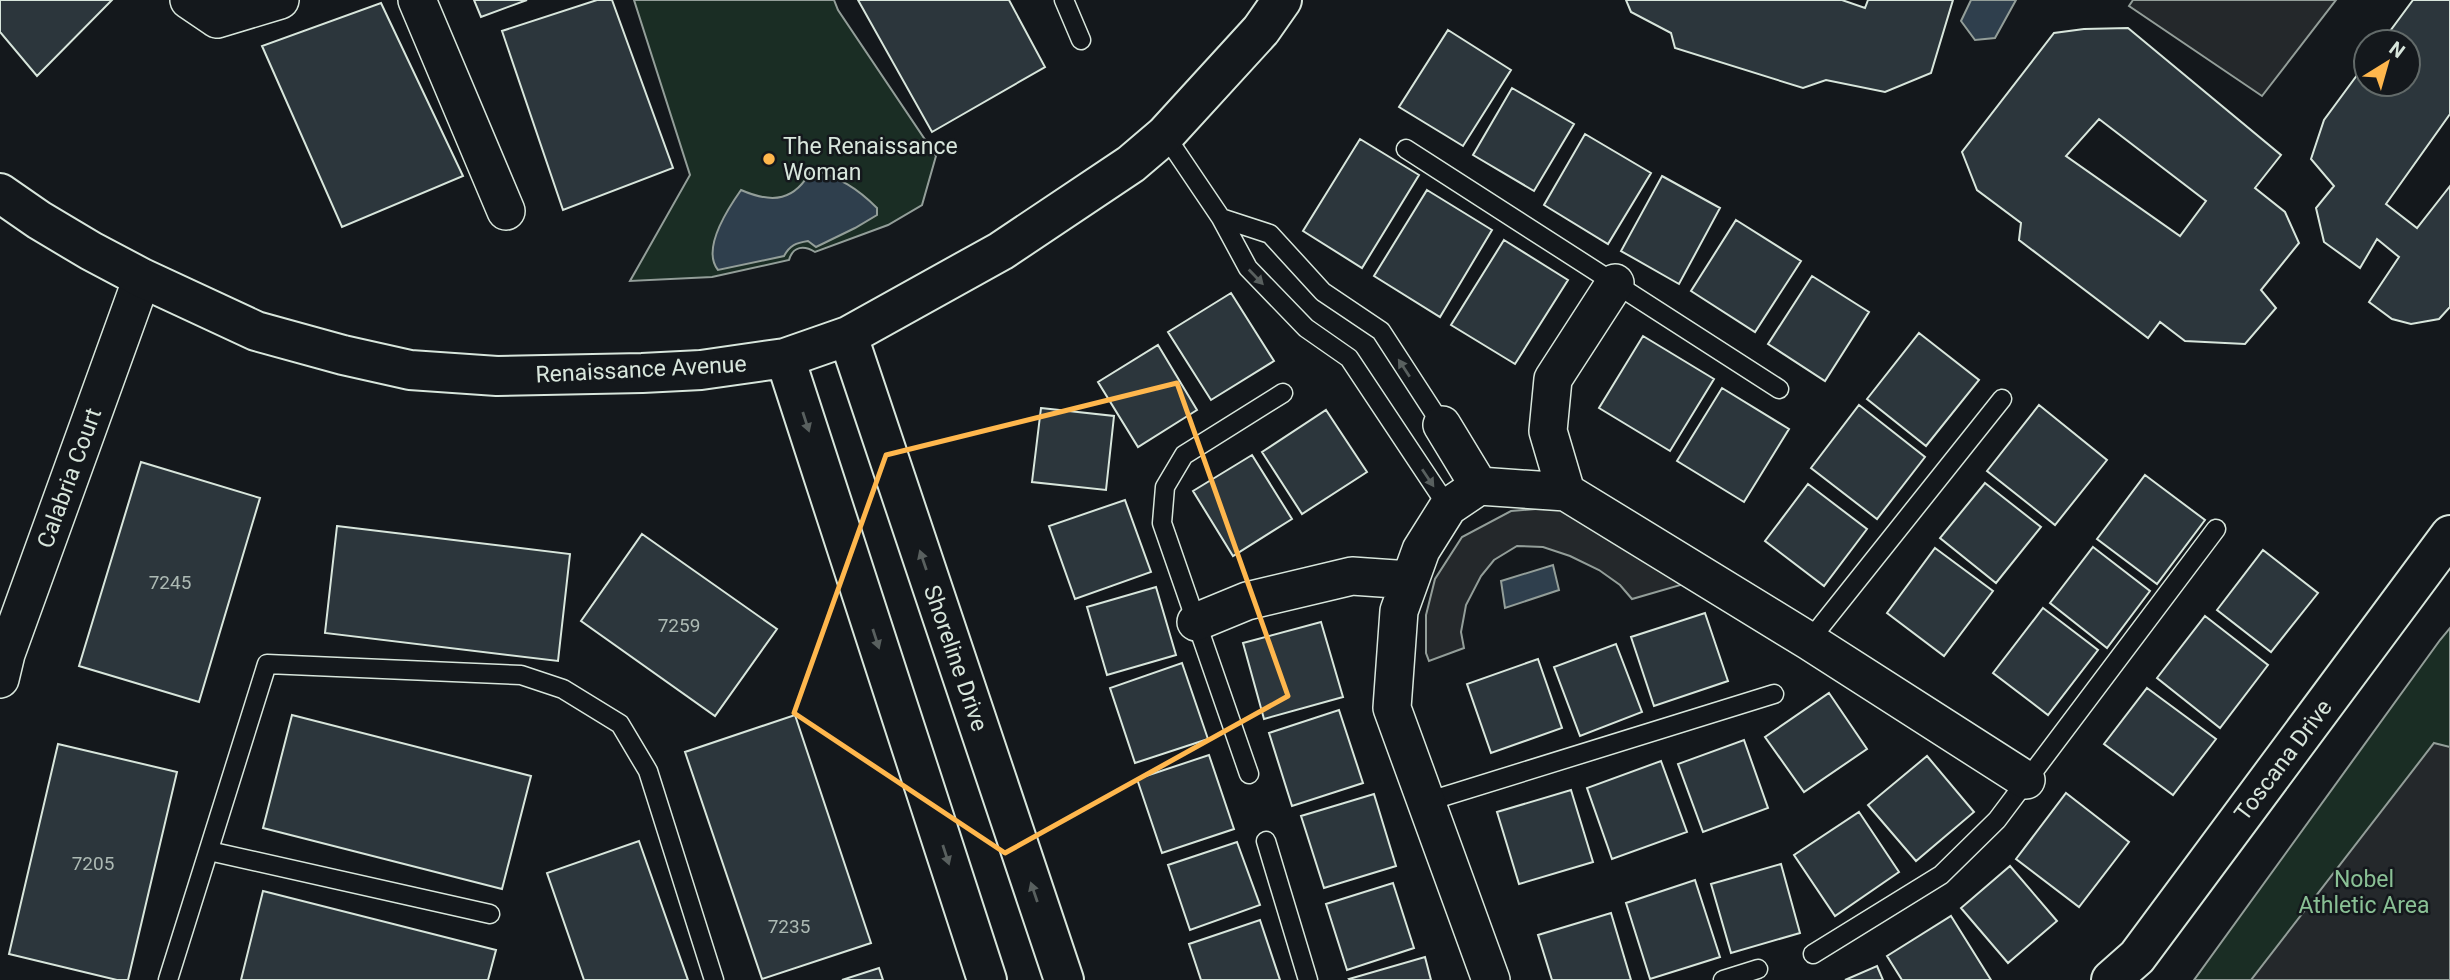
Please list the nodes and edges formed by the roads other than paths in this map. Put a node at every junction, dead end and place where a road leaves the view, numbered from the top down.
1 (280, 0) edge
2 (417, 0) edge
3 (1064, 0) edge
4 (1282, 0) edge
5 (205, 21) edge
6 (1081, 40) dead end
7 (1165, 135) junction
8 (1406, 149) dead end
9 (0, 193) edge
10 (506, 211) dead end
11 (1221, 218) junction
12 (142, 278) junction
13 (1615, 283) junction
14 (848, 336) junction
15 (785, 358) junction
16 (1779, 389) dead end
17 (1283, 393) dead end
18 (2002, 399) dead end
19 (1442, 425) joint
20 (1479, 486) junction
21 (1566, 492) junction
22 (1448, 508) junction
23 (2216, 529) dead end
24 (2450, 535) edge
25 (1410, 580) junction
26 (1196, 622) junction
27 (1809, 641) junction
28 (0, 679) edge
29 (1774, 694) dead end
30 (1249, 774) dead end
31 (2026, 780) junction
32 (1426, 802) junction
33 (1266, 841) dead end
34 (208, 851) junction
35 (490, 914) dead end
36 (1813, 954) dead end
37 (1758, 969) dead end
38 (168, 980) edge
39 (713, 980) edge
40 (987, 980) edge
41 (1064, 980) edge
42 (1308, 980) edge
43 (1491, 980) edge
44 (1723, 980) edge
45 (2111, 980) edge

1 - 5 street
2 - 10 street
3 - 6 lane
4 - 7 street, Renaissance Avenue
7 - 11 lane
7 - 14 street, Renaissance Avenue
8 - 13 lane
9 - 12 street, Renaissance Avenue
19 -> 11 lane
11 -> 22 lane
12 - 15 street, Renaissance Avenue
12 - 28 street, Calabria Court
13 - 16 lane
13 - 21 street
14 - 15 street, Renaissance Avenue
41 -> 14 street, Shoreline Drive
15 -> 40 street
17 - 26 lane
18 - 27 lane
19 - 20 street
20 - 21 street
20 - 22 street
21 - 27 street
22 - 25 street
23 - 31 lane
24 - 45 street, Toscana Drive
25 - 26 street
25 - 32 street
26 - 30 lane
27 - 31 street
29 - 32 lane
31 - 36 lane
32 - 43 street
33 - 42 lane
34 - 35 lane
34 - 38 lane
34 - 39 lane
37 - 44 lane

